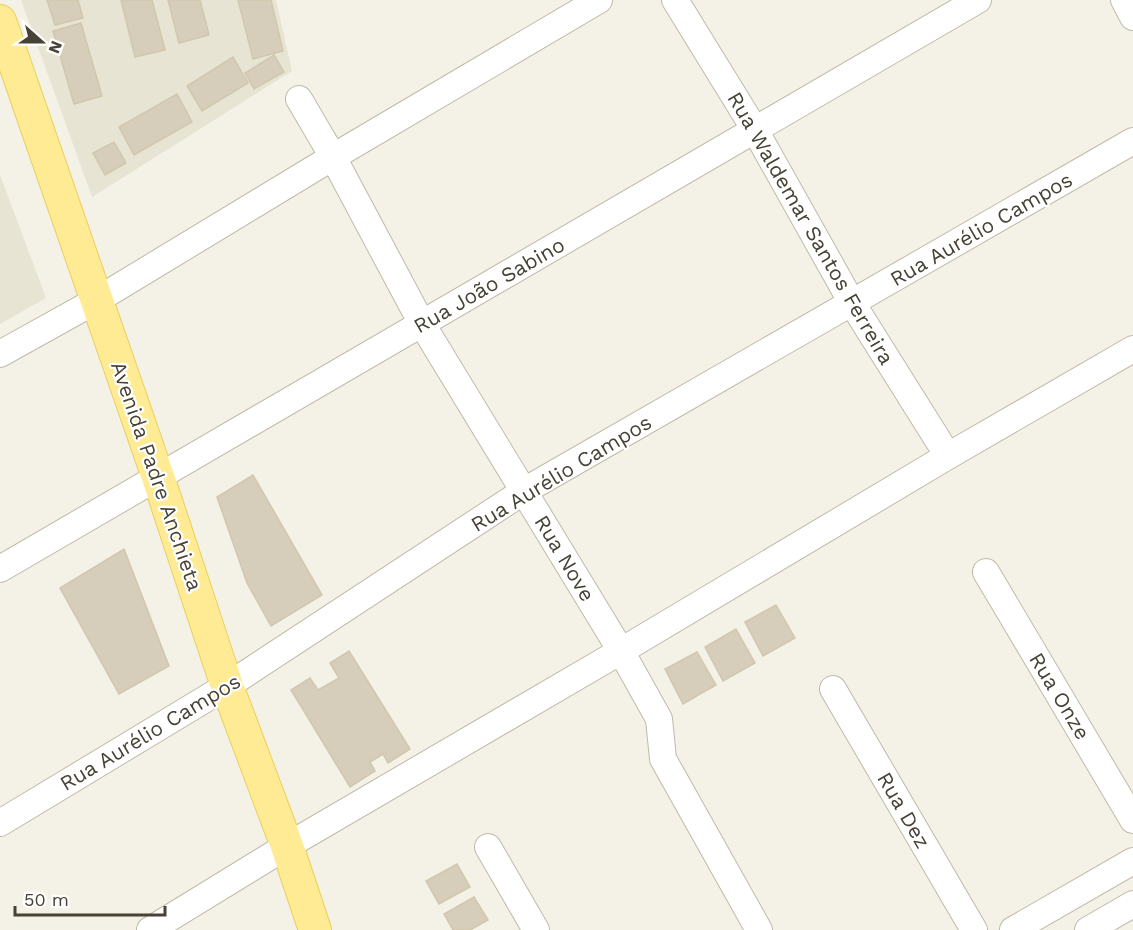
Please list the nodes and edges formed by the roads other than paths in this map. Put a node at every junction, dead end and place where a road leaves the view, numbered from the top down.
1 (599, 0) edge
2 (675, 0) edge
3 (978, 0) edge
4 (1124, 0) edge
5 (1133, 17) edge
6 (0, 21) edge
7 (299, 99) dead end
8 (754, 130) junction
9 (1133, 141) edge
10 (333, 157) junction
11 (97, 300) junction
12 (852, 303) junction
13 (422, 324) junction
14 (1133, 349) edge
15 (0, 354) edge
16 (948, 456) junction
17 (158, 477) junction
18 (524, 491) junction
19 (0, 569) edge
20 (986, 572) dead end
21 (621, 651) junction
22 (226, 686) junction
23 (833, 689) dead end
24 (1133, 820) edge
25 (0, 823) edge
26 (286, 846) junction
27 (488, 847) dead end
28 (1133, 861) edge
29 (1133, 904) edge
30 (150, 930) edge
31 (315, 930) edge
32 (536, 930) edge
33 (759, 930) edge
34 (974, 930) edge
35 (1013, 930) edge
36 (1088, 930) edge

1 - 10 street
2 - 8 street, Rua Waldemar Santos Ferreira
3 - 8 street, Rua João Sabino
4 - 5 street
6 - 11 main road, Avenida Padre Anchieta
7 - 10 street, Rua Nove
8 - 12 street, Rua Waldemar Santos Ferreira
8 - 13 street, Rua João Sabino
9 - 12 street, Rua Aurélio Campos
10 - 11 street
10 - 13 street, Rua Nove
11 - 15 street
11 - 17 main road, Avenida Padre Anchieta
12 - 16 street, Rua Waldemar Santos Ferreira
12 - 18 street, Rua Aurélio Campos
13 - 17 street, Rua João Sabino
13 - 18 street, Rua Nove
14 - 16 street
16 - 21 street
17 - 19 street, Rua João Sabino
17 - 22 main road, Avenida Padre Anchieta
18 - 21 street, Rua Nove
18 - 22 street, Rua Aurélio Campos
20 - 24 street, Rua Onze
21 - 26 street
21 - 33 street, Rua Nove
22 - 25 street, Rua Aurélio Campos
22 - 26 main road, Avenida Padre Anchieta
23 - 34 street, Rua Dez
26 - 30 street
26 - 31 main road, Avenida Padre Anchieta
27 - 32 street
28 - 35 street
29 - 36 street

